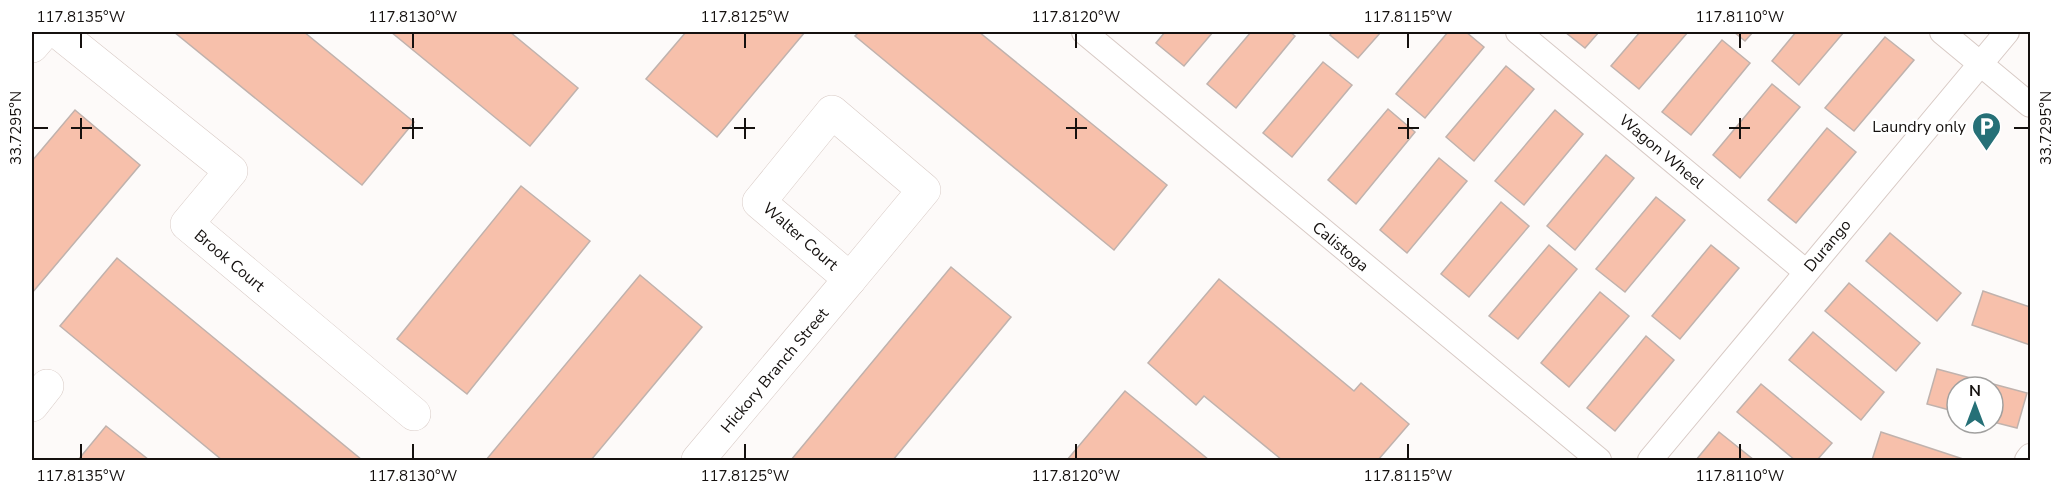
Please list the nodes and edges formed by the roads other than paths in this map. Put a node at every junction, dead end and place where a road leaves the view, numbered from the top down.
1 (44, 32) edge
2 (58, 32) edge
3 (1084, 32) edge
4 (1518, 32) edge
5 (1942, 32) edge
6 (2007, 32) edge
7 (32, 46) edge
8 (1981, 64) junction
9 (2031, 105) edge
10 (1805, 271) junction
11 (850, 279) junction
12 (414, 414) dead end
13 (2031, 456) edge
14 (698, 460) edge
15 (1599, 460) edge
16 (1650, 460) edge
17 (2027, 460) edge

1 - 7 street
2 - 12 street, Brook Court
3 - 15 lane, Calistoga
4 - 10 lane, Wagon Wheel
5 - 8 lane
6 - 8 lane, Durango
8 - 9 lane
8 - 10 lane, Durango
10 - 16 lane, Durango
11 - 11 street, Walter Court
11 - 14 street, Hickory Branch Street
13 - 17 lane

